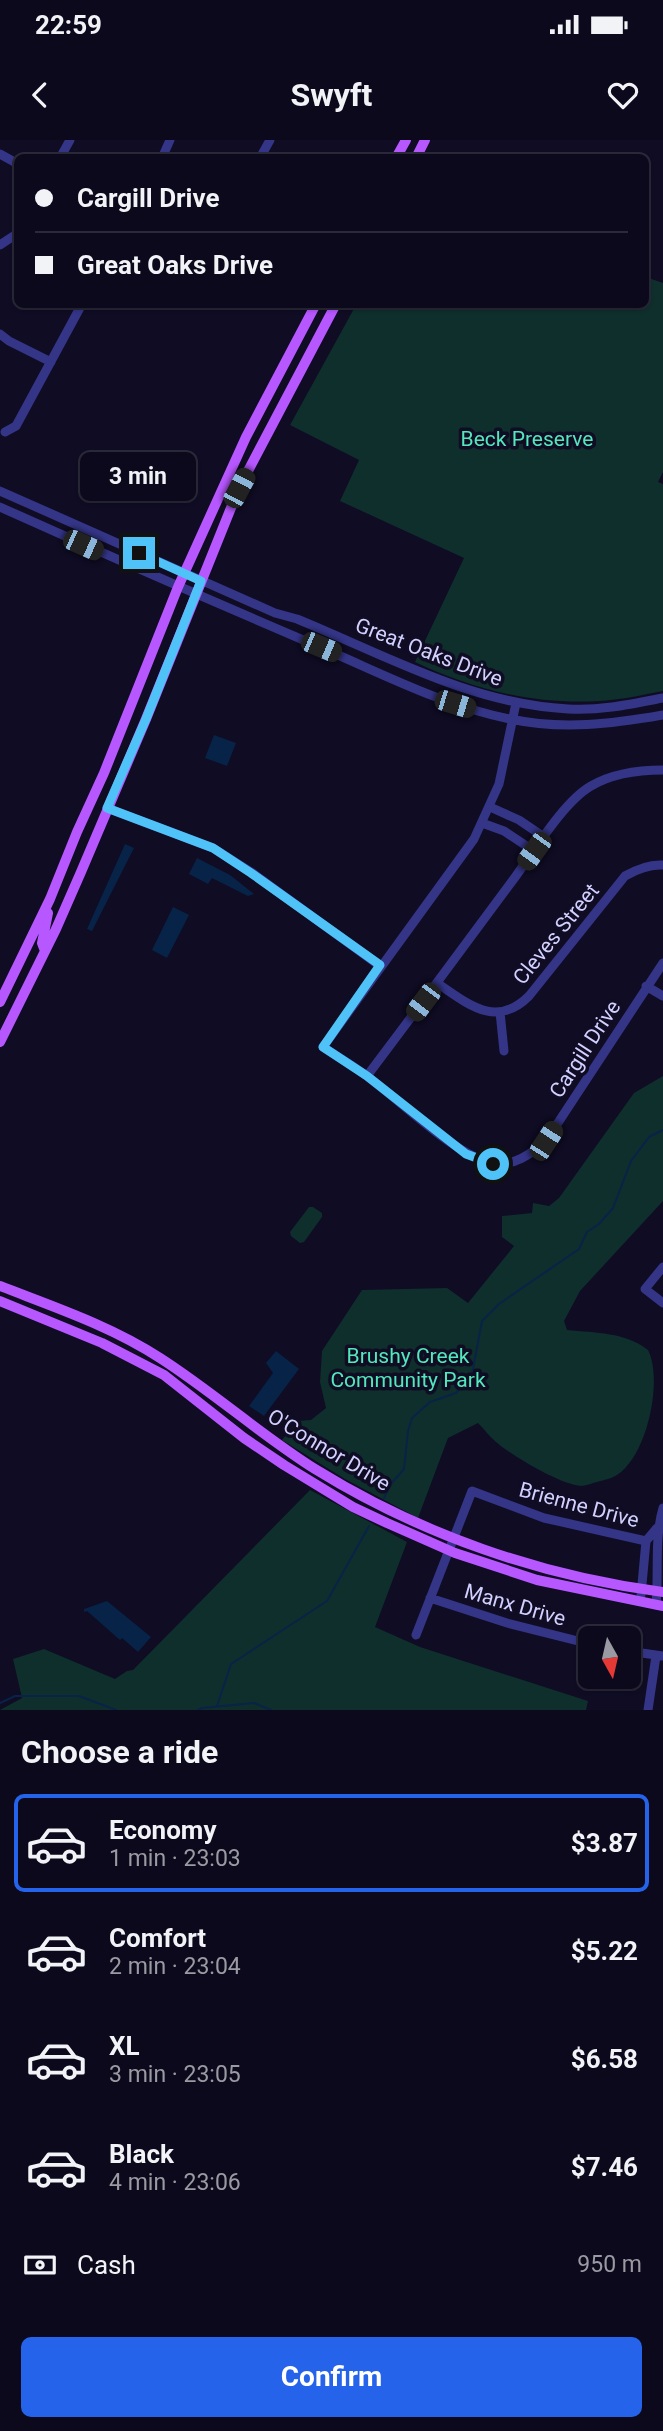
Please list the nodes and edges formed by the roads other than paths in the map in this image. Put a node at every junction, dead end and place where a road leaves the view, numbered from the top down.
1 (80, 308) edge
2 (314, 308) edge
3 (328, 308) edge
4 (334, 308) edge
5 (0, 334) edge
6 (51, 362) junction
7 (270, 428) junction
8 (5, 432) dead end
9 (0, 491) edge
10 (0, 507) edge
11 (88, 531) junction
12 (83, 545) junction
13 (185, 573) junction
14 (201, 581) junction
15 (178, 587) junction
16 (195, 594) junction
17 (663, 698) edge
18 (516, 703) junction
19 (663, 715) edge
20 (512, 720) junction
21 (663, 770) edge
22 (490, 807) junction
23 (107, 808) junction
24 (482, 822) junction
25 (544, 837) junction
26 (534, 851) junction
27 (663, 864) edge
28 (50, 899) junction
29 (24, 950) junction
30 (45, 951) junction
31 (663, 964) edge
32 (380, 965) junction
33 (30, 980) junction
34 (437, 983) junction
35 (646, 986) junction
36 (663, 996) edge
37 (0, 1002) edge
38 (500, 1012) junction
39 (0, 1042) edge
40 (503, 1051) dead end
41 (367, 1076) junction
42 (663, 1267) edge
43 (0, 1286) edge
44 (0, 1298) edge
45 (39, 1301) junction
46 (663, 1303) edge
47 (33, 1314) junction
48 (123, 1337) junction
49 (663, 1508) edge
50 (657, 1528) junction
51 (454, 1538) junction
52 (646, 1541) junction
53 (449, 1550) junction
54 (642, 1589) junction
55 (660, 1591) edge
56 (430, 1598) junction
57 (640, 1603) junction
58 (660, 1606) edge
59 (416, 1635) dead end
60 (578, 1641) edge
61 (641, 1653) edge
62 (660, 1656) edge
63 (648, 1710) edge

1 - 6 street
2 - 13 main road
3 - 7 main road
4 - 7 main road
5 - 6 street
6 - 8 street
7 - 14 main road
9 - 11 street, Great Oaks Drive
10 - 12 street, Great Oaks Drive
11 - 12 street
11 - 13 street, Great Oaks Drive
12 - 15 street, Great Oaks Drive
13 - 14 street, Great Oaks Drive
13 - 15 main road
14 - 16 main road
14 - 18 street, Great Oaks Drive
15 - 16 street, Great Oaks Drive
15 - 28 main road
16 - 20 street, Great Oaks Drive
16 - 23 main road
17 - 18 street, Great Oaks Drive
18 - 20 street
19 - 20 street, Great Oaks Drive
20 - 22 street
21 - 25 street
22 - 24 street
22 - 25 street
23 - 30 main road
23 - 32 street
24 - 26 street
24 - 32 street
25 - 26 street
26 - 34 street
27 - 38 street, Cleves Street
28 - 29 main road
28 - 30 main road
29 - 33 main road
29 - 37 main road
30 - 33 main road
31 - 35 street, Cargill Drive
32 - 41 street, Cargill Drive
33 - 39 main road
34 - 38 street
34 - 41 street
35 - 36 street
35 - 41 street, Cargill Drive
38 - 40 street
42 - 46 street
43 - 45 main road, O'Connor Drive
44 - 45 main road
44 - 47 main road, O'Connor Drive
45 - 48 main road, O'Connor Drive
47 - 48 main road
47 - 53 main road, O'Connor Drive
48 - 51 main road, O'Connor Drive
49 - 50 street
50 - 52 street
50 - 55 street
51 - 52 street, Brienne Drive
51 - 53 street
51 - 54 main road, O'Connor Drive
52 - 54 street
53 - 56 street
53 - 57 main road, O'Connor Drive
54 - 55 main road, O'Connor Drive
54 - 57 street
55 - 58 street
56 - 59 street
56 - 60 street, Manx Drive
57 - 58 main road, O'Connor Drive
61 - 62 street
62 - 63 street

